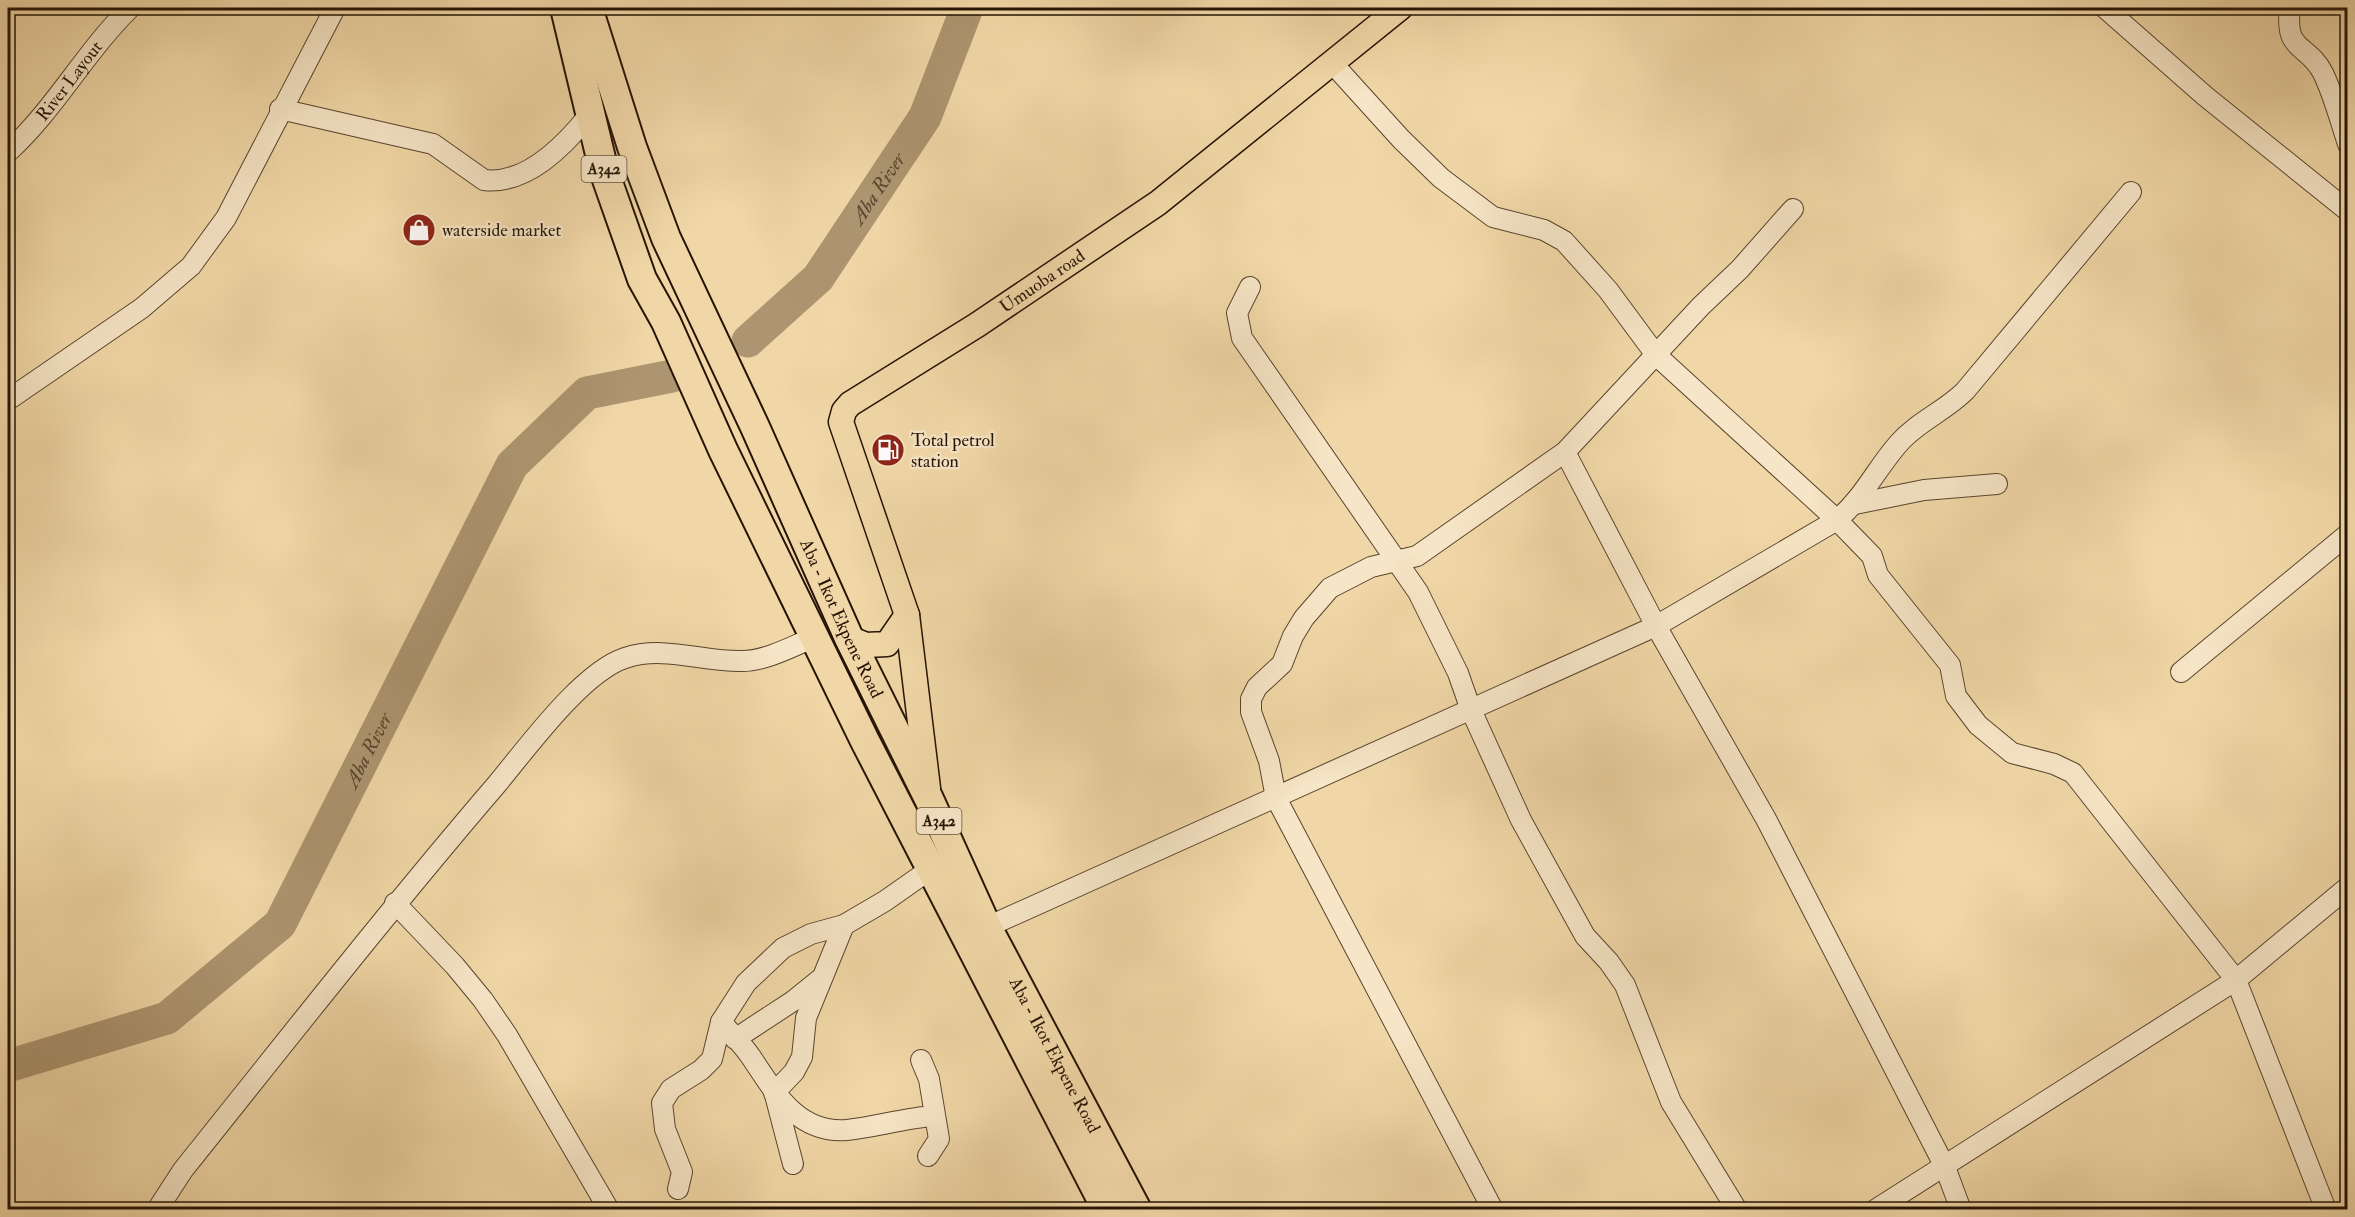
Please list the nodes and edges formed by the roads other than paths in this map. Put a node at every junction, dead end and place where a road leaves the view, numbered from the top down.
1 (130, 8) edge
2 (335, 8) edge
3 (565, 8) edge
4 (588, 8) edge
5 (1400, 8) edge
6 (2105, 8) edge
7 (2289, 8) edge
8 (1333, 64) junction
9 (280, 109) junction
10 (589, 115) junction
11 (2348, 144) edge
12 (8, 152) edge
13 (2131, 192) dead end
14 (1793, 209) dead end
15 (2348, 211) edge
16 (1250, 287) dead end
17 (1656, 355) junction
18 (8, 400) edge
19 (1565, 452) junction
20 (1997, 484) dead end
21 (1856, 504) junction
22 (1837, 520) junction
23 (2348, 534) edge
24 (1396, 559) junction
25 (907, 615) junction
26 (1656, 626) junction
27 (815, 637) junction
28 (849, 638) junction
29 (2181, 672) dead end
30 (1471, 710) junction
31 (1275, 798) junction
32 (929, 799) junction
33 (932, 868) junction
34 (2348, 887) edge
35 (395, 903) junction
36 (844, 925) junction
37 (987, 927) junction
38 (820, 979) junction
39 (2236, 980) junction
40 (721, 1022) junction
41 (735, 1039) junction
42 (921, 1060) dead end
43 (774, 1093) junction
44 (933, 1107) junction
45 (928, 1156) dead end
46 (793, 1164) dead end
47 (1945, 1167) junction
48 (678, 1189) dead end
49 (157, 1209) edge
50 (609, 1209) edge
51 (1107, 1209) edge
52 (1137, 1209) edge
53 (1493, 1209) edge
54 (1737, 1209) edge
55 (1875, 1209) edge
56 (1961, 1209) edge
57 (2326, 1209) edge

1 - 12 street, River Layout
2 - 9 street
3 - 10 highway, Aba - Ikot Ekpene Road / A342
4 - 28 highway, Aba - Ikot Ekpene Road / A342
5 - 8 main road, Umuoba road
6 - 15 street
7 - 11 street
8 - 17 street
8 - 25 main road, Umuoba road
9 - 10 street
9 - 18 street
10 - 27 highway, Aba - Ikot Ekpene Road / A342
13 - 21 street
14 - 17 street
16 - 24 street
17 - 19 street
17 - 22 street
19 - 24 street
19 - 26 street
20 - 21 street
21 - 22 street
22 - 26 street
22 - 39 street
23 - 29 street
24 - 30 street
24 - 31 street
25 - 28 main road
25 - 32 main road, Umuoba road
26 - 30 street
26 - 47 street
27 - 33 highway, Aba - Ikot Ekpene Road / A342
27 - 35 street
28 - 32 highway, Aba - Ikot Ekpene Road / A342
30 - 31 street
30 - 54 street
31 - 37 street
31 - 53 street
32 - 37 highway, Aba - Ikot Ekpene Road / A342
33 - 36 street
33 - 51 highway, Aba - Ikot Ekpene Road / A342
34 - 39 street
35 - 49 street
35 - 50 street
36 - 38 street
36 - 40 street
37 - 52 highway, Aba - Ikot Ekpene Road / A342
38 - 41 street
38 - 43 street
39 - 47 street
39 - 57 street
40 - 41 street
40 - 48 street
41 - 43 street
42 - 44 street
43 - 44 street
43 - 46 street
44 - 45 street
47 - 55 street
47 - 56 street

